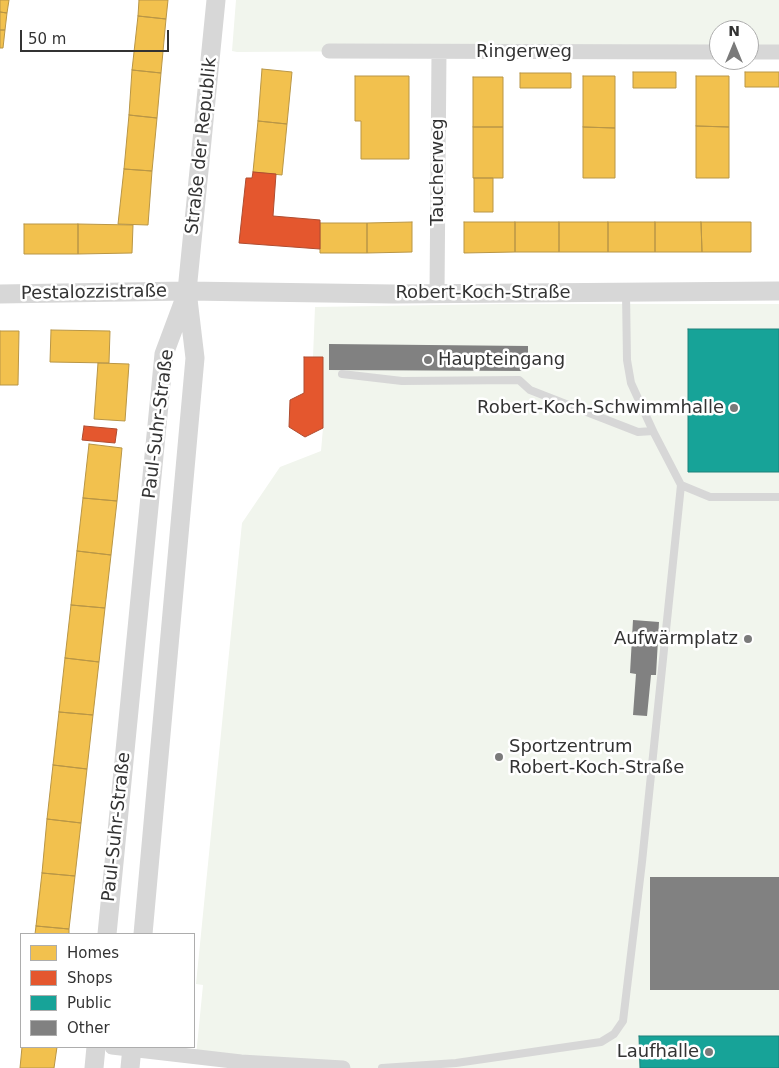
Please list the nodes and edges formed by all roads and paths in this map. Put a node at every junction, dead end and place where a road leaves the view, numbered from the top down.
1 (216, 0) edge
2 (329, 51) dead end
3 (439, 52) junction
4 (709, 52) edge
5 (759, 52) edge
6 (779, 52) edge
7 (187, 291) junction
8 (626, 292) junction
9 (779, 292) edge
10 (437, 293) junction
11 (0, 294) edge
12 (342, 374) dead end
13 (654, 431) junction
14 (681, 485) junction
15 (779, 497) edge
16 (107, 933) edge
17 (143, 933) edge
18 (96, 1048) edge
19 (132, 1048) edge
20 (94, 1068) edge
21 (130, 1068) edge
22 (344, 1068) edge
23 (382, 1068) edge

1 - 7 street, Straße der Republik
2 - 3 street, Ringerweg
3 - 4 street, Ringerweg
3 - 10 street, Taucherweg
5 - 6 street
7 - 10 street, Robert-Koch-Straße
7 - 11 street, Pestalozzistraße
7 - 16 street, Paul-Suhr-Straße
7 - 17 street, Paul-Suhr-Straße
8 - 9 street, Robert-Koch-Straße
8 - 10 street, Robert-Koch-Straße
8 - 13 lane
12 - 13 lane
13 - 14 lane
14 - 15 lane
14 - 23 lane
18 - 20 street
19 - 21 street
19 - 22 street

